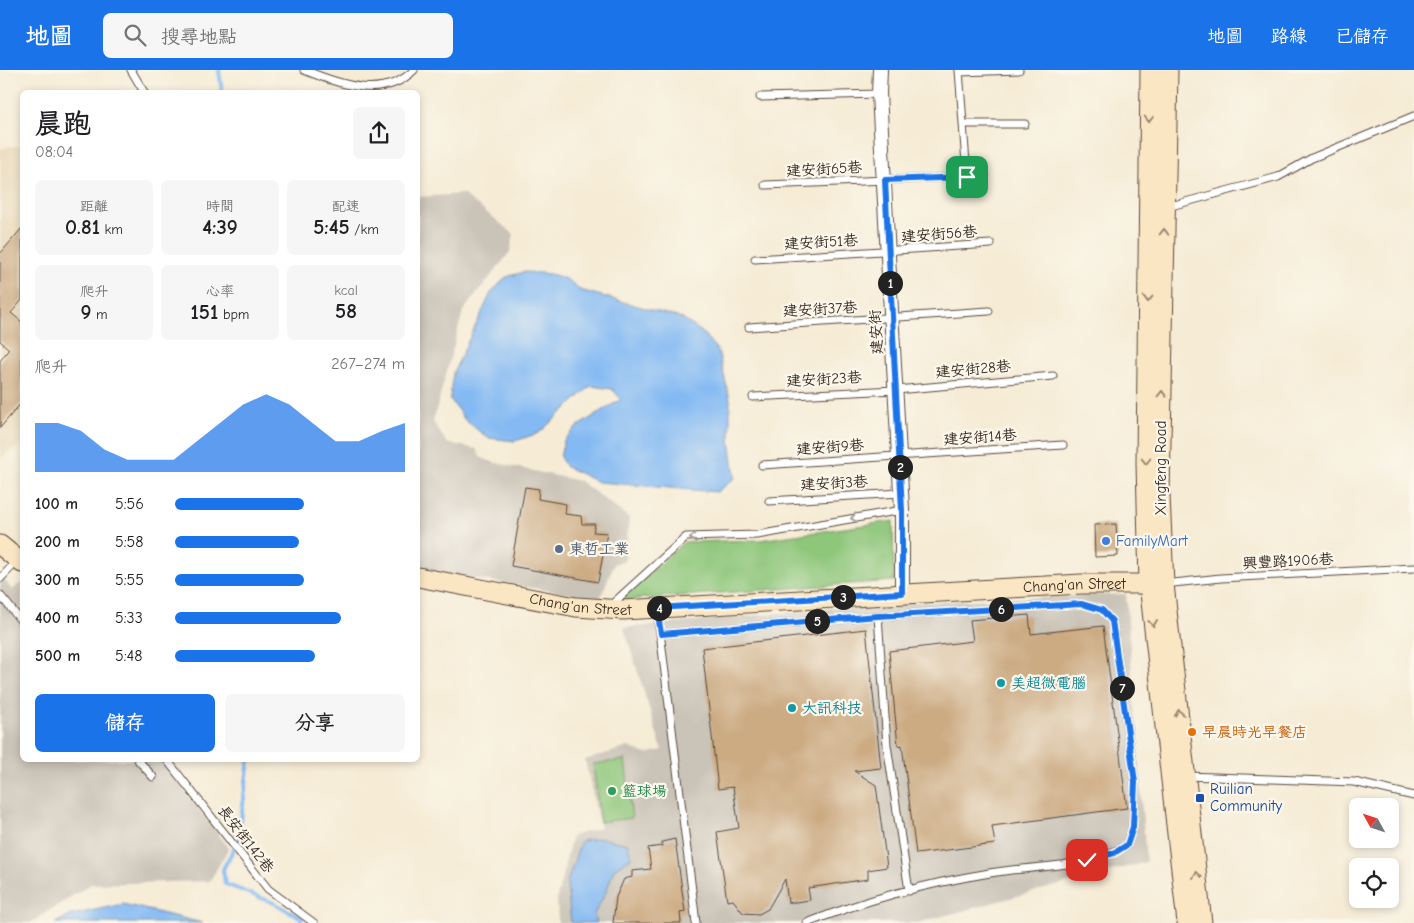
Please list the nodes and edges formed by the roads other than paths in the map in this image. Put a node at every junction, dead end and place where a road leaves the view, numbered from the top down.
1 (131, 70) edge
2 (304, 70) edge
3 (414, 70) edge
4 (880, 70) edge
5 (1019, 70) edge
6 (1150, 70) edge
7 (1168, 70) edge
8 (959, 71) edge
9 (143, 90) edge
10 (879, 94) junction
11 (760, 97) dead end
12 (1414, 116) edge
13 (963, 124) junction
14 (1025, 124) dead end
15 (985, 176) dead end
16 (967, 177) junction
17 (885, 180) junction
18 (765, 185) dead end
19 (1164, 208) junction
20 (991, 244) dead end
21 (889, 252) junction
22 (754, 259) dead end
23 (989, 311) dead end
24 (892, 319) junction
25 (749, 327) dead end
26 (1054, 376) dead end
27 (896, 390) junction
28 (753, 397) dead end
29 (1063, 445) dead end
30 (899, 456) junction
31 (762, 465) dead end
32 (901, 493) junction
33 (769, 501) dead end
34 (902, 510) junction
35 (0, 545) edge
36 (20, 563) edge
37 (20, 565) edge
38 (1414, 568) edge
39 (420, 577) edge
40 (0, 578) edge
41 (1156, 584) junction
42 (902, 593) junction
43 (0, 595) edge
44 (657, 608) junction
45 (607, 609) junction
46 (878, 616) junction
47 (20, 620) edge
48 (661, 634) junction
49 (140, 762) edge
50 (169, 762) edge
51 (1186, 776) junction
52 (153, 777) dead end
53 (1414, 796) edge
54 (909, 891) junction
55 (314, 923) edge
56 (696, 923) edge
57 (807, 923) edge
58 (1187, 923) edge
59 (1202, 923) edge

1 - 9 lane
2 - 3 lane
4 - 10 street, 建安街
5 - 8 lane
6 -> 41 main road, Xingfeng Road
7 - 19 main road, Xingfeng Road
8 - 13 lane
10 - 11 lane
10 - 17 street, 建安街
12 - 19 lane
13 - 14 lane
13 - 16 lane
15 - 16 lane, 建安街65巷
16 - 17 lane, 建安街65巷
17 - 18 lane, 建安街65巷
17 - 21 street, 建安街
41 -> 19 main road, Xingfeng Road
20 - 21 lane, 建安街56巷
21 - 22 lane, 建安街51巷
21 - 24 street, 建安街
23 - 24 lane, 建安街37巷
24 - 25 lane, 建安街37巷
24 - 27 street, 建安街
26 - 27 lane, 建安街28巷
27 - 28 lane, 建安街23巷
27 - 30 street, 建安街
29 - 30 lane, 建安街14巷
30 - 31 lane, 建安街9巷
30 - 32 street, 建安街
32 - 33 lane, 建安街3巷
32 - 34 street, 建安街
34 - 42 street, 建安街
34 -> 45 lane
35 - 36 main road
37 - 40 lane
38 - 41 lane, 興豐路1906巷
39 - 45 main road, Chang'an Street
41 - 42 main road, Chang'an Street
51 -> 41 main road, Xingfeng Road
41 -> 58 main road, Xingfeng Road
42 - 44 main road, Chang'an Street
43 - 47 lane
44 - 45 main road, Chang'an Street
44 - 48 lane
46 - 48 lane
46 - 54 lane
46 - 54 lane
48 - 56 lane
49 - 52 lane
50 - 55 lane, 長安街142巷
51 - 53 lane
59 -> 51 main road, Xingfeng Road
54 - 57 lane

